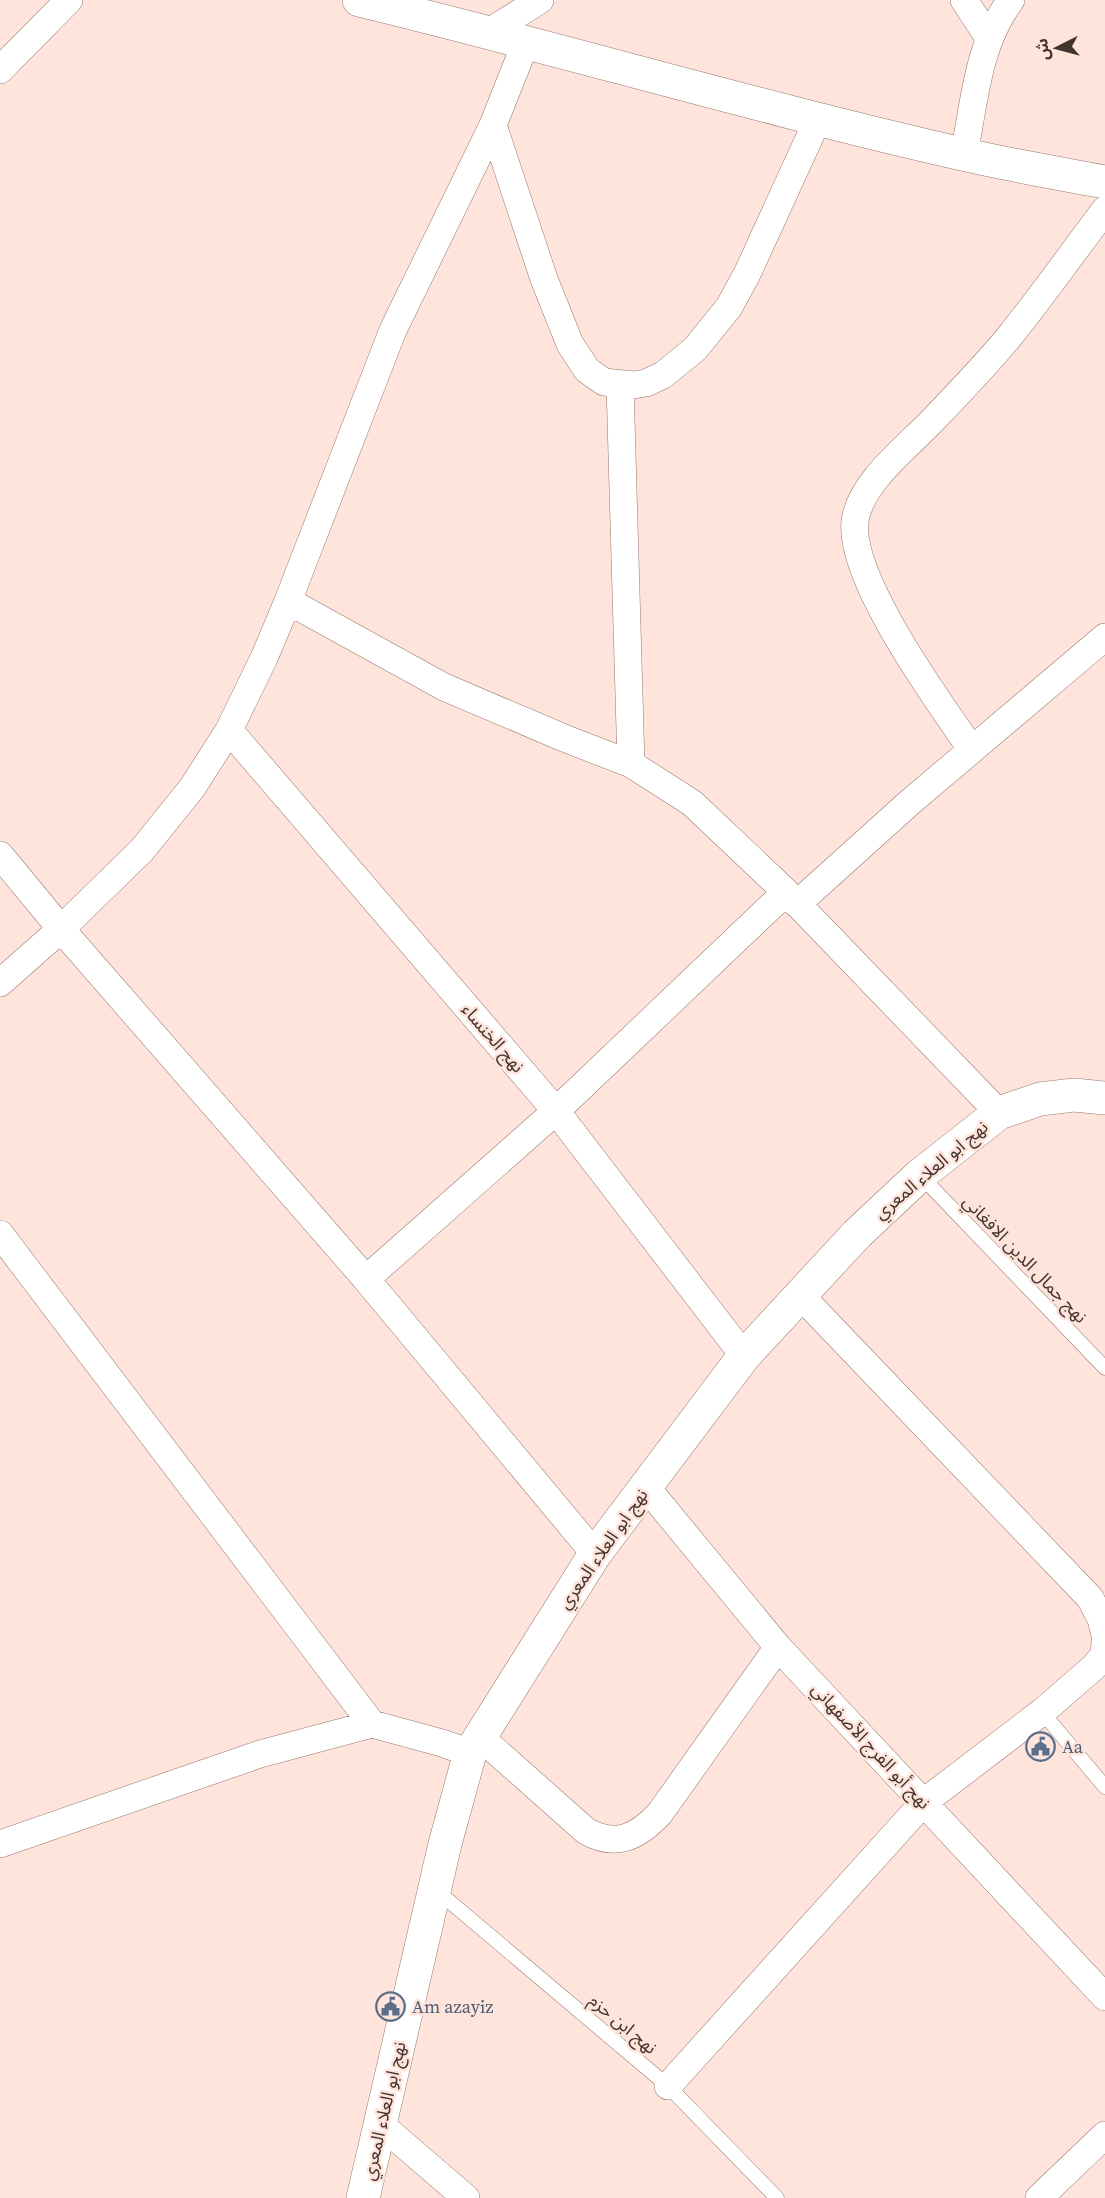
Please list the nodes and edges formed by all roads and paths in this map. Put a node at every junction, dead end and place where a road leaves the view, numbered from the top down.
1 (69, 0) edge
2 (359, 0) edge
3 (540, 0) edge
4 (964, 0) edge
5 (1011, 0) edge
6 (489, 32) junction
7 (989, 38) junction
8 (526, 42) junction
9 (0, 70) edge
10 (818, 119) junction
11 (494, 125) junction
12 (964, 155) junction
13 (1105, 182) edge
14 (1105, 210) edge
15 (620, 385) junction
16 (288, 600) junction
17 (1105, 637) edge
18 (229, 730) junction
19 (972, 750) junction
20 (631, 764) junction
21 (0, 855) edge
22 (792, 898) junction
23 (61, 929) junction
24 (0, 983) edge
25 (1105, 1098) edge
26 (556, 1111) junction
27 (999, 1113) junction
28 (920, 1175) junction
29 (0, 1234) edge
30 (366, 1279) junction
31 (801, 1296) junction
32 (744, 1356) junction
33 (1105, 1368) edge
34 (646, 1487) junction
35 (595, 1554) junction
36 (1105, 1635) edge
37 (1105, 1643) edge
38 (778, 1647) junction
39 (1042, 1712) junction
40 (372, 1724) junction
41 (475, 1745) junction
42 (1105, 1787) edge
43 (924, 1802) junction
44 (0, 1844) edge
45 (435, 1890) junction
46 (1105, 1997) edge
47 (668, 2086) junction
48 (380, 2124) junction
49 (1105, 2135) edge
50 (363, 2198) edge
51 (466, 2198) edge
52 (777, 2198) edge
53 (1039, 2198) edge

1 - 9 street
2 - 6 street
3 - 6 street
4 - 7 street
5 - 7 street
6 - 8 street
7 - 12 street
8 - 10 street
8 - 11 street
10 - 12 street
10 - 15 street
11 - 15 street
11 - 16 street
12 - 13 street
14 - 19 street
15 - 20 street
16 - 18 street
16 - 20 street
17 - 19 street
18 - 23 street
18 - 26 street, نهج الخنساء
19 - 22 street
20 - 22 street
21 - 23 street
22 - 26 street
22 - 27 street
23 - 24 street
23 - 30 street
25 - 27 street, نهج ابو العلاء المعري
26 - 30 street
26 - 32 street, نهج الخنساء
27 - 28 street, نهج ابو العلاء المعري
28 - 31 street, نهج ابو العلاء المعري
28 - 33 lane, نهج جمال الدين الافغاني
29 - 40 street
30 - 35 street
31 - 32 street, نهج ابو العلاء المعري
31 - 36 street
32 - 34 street, نهج ابو العلاء المعري
34 - 35 street, نهج ابو العلاء المعري
34 - 38 street, نهج أبو الفرج الأصفهاني
35 - 41 street, نهج ابو العلاء المعري
37 - 39 street
38 - 41 street
38 - 43 street, نهج أبو الفرج الأصفهاني
39 - 42 lane
39 - 43 street
40 - 41 street
40 - 44 street
41 - 45 street, نهج ابو العلاء المعري
43 - 46 street, نهج أبو الفرج الأصفهاني
43 - 47 street
45 - 47 lane, نهج ابن حزم
45 - 48 street, نهج ابو العلاء المعري
47 - 52 lane, نهج ابن حزم
48 - 50 street, نهج ابو العلاء المعري
48 - 51 street
49 - 53 street

